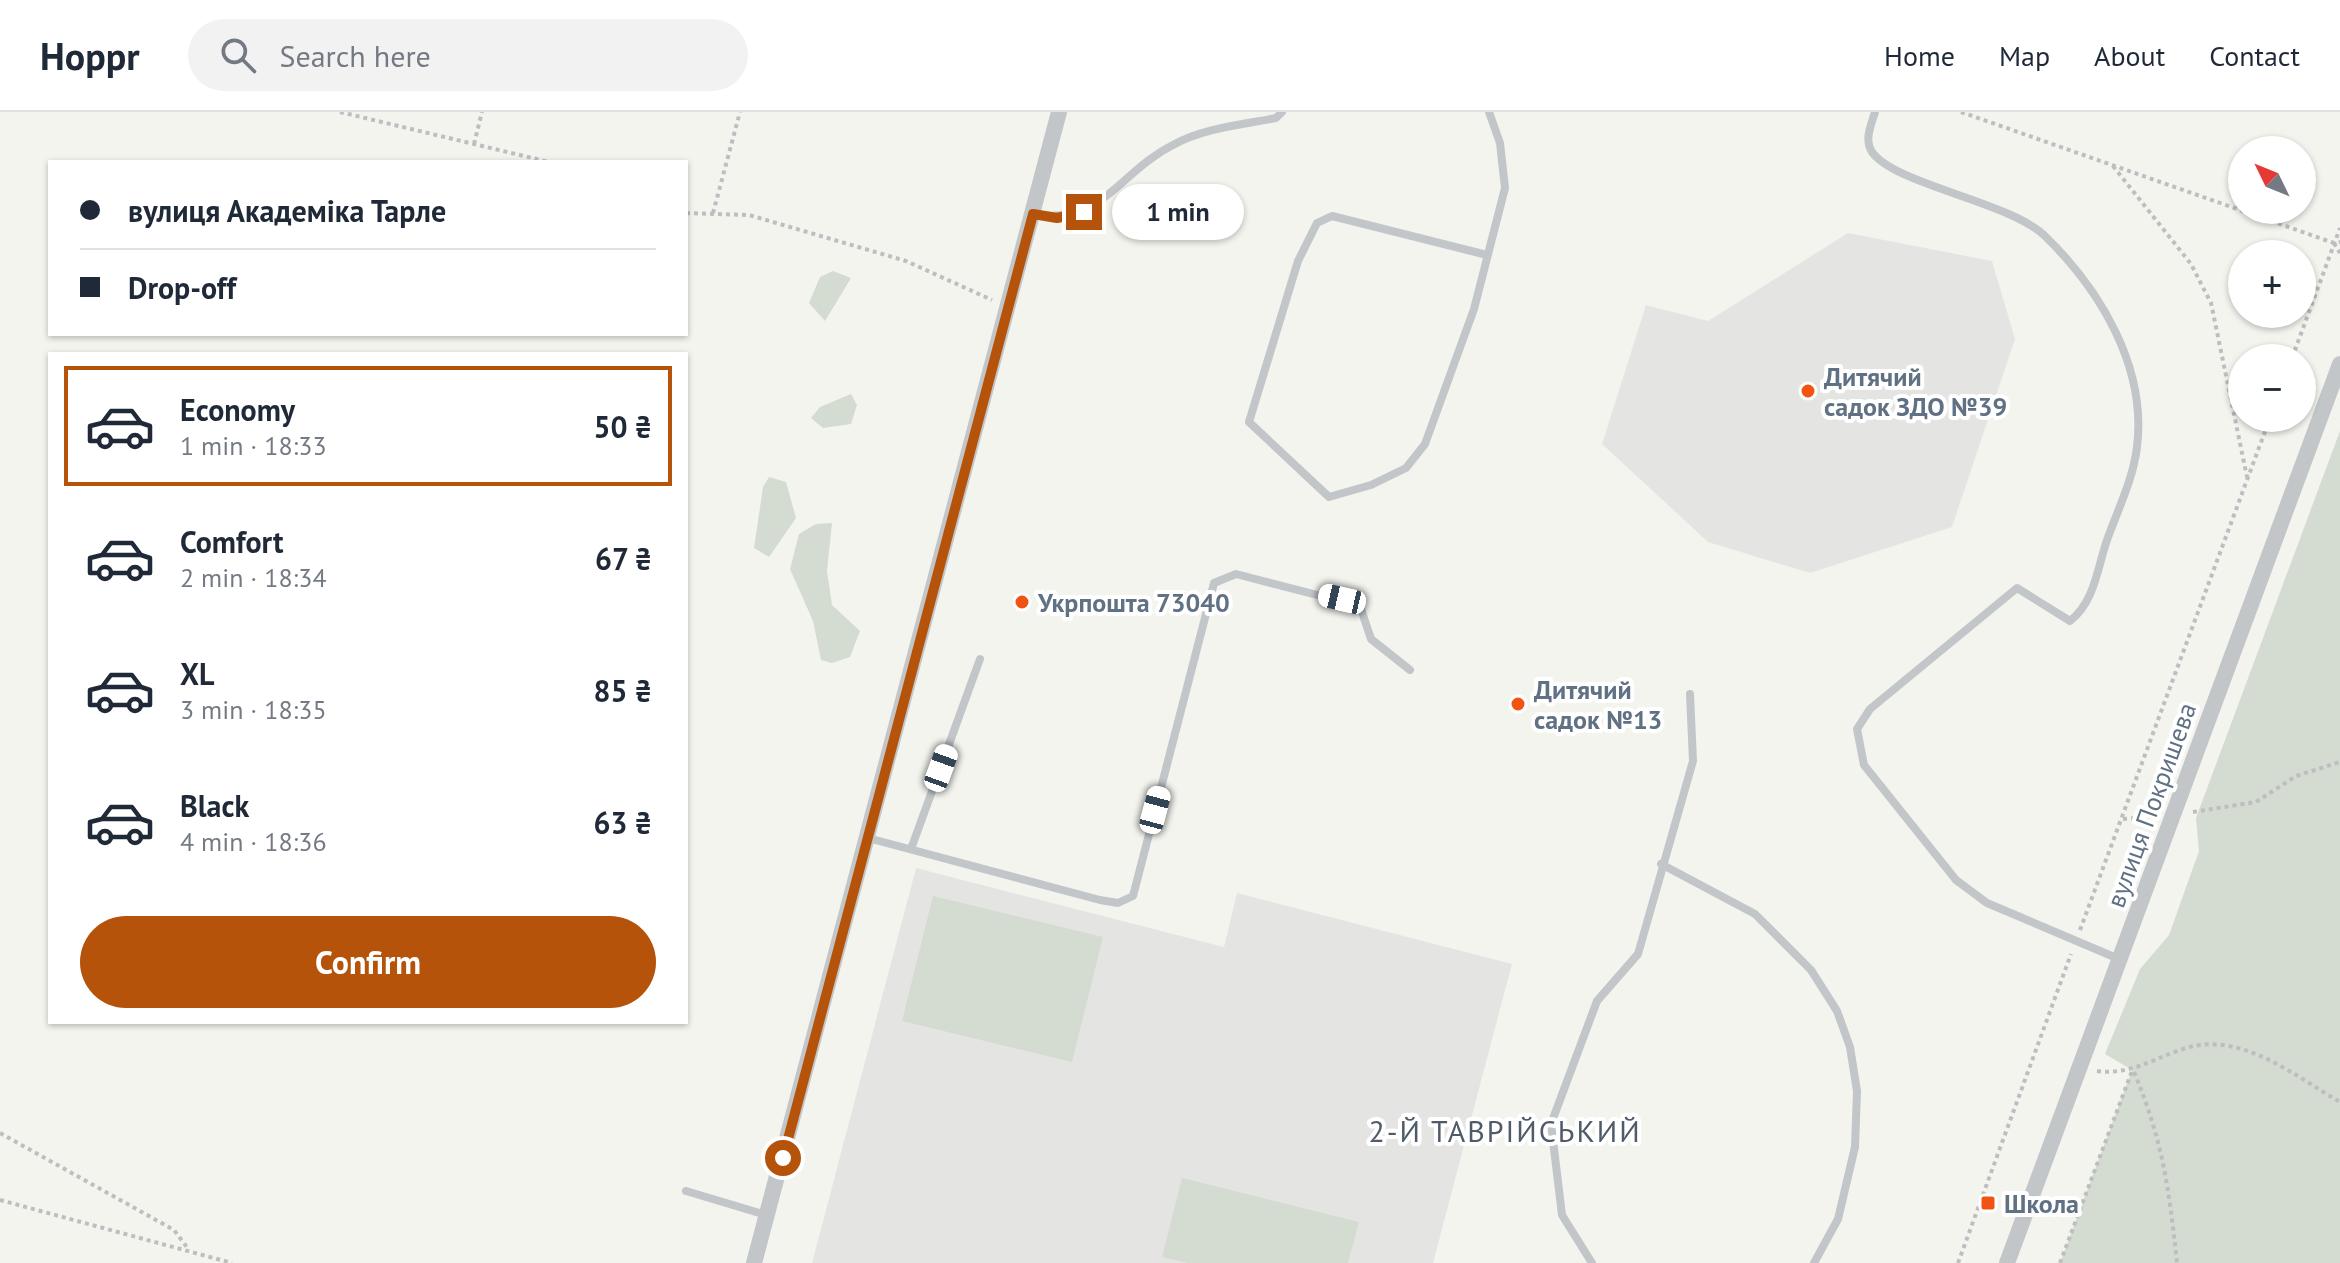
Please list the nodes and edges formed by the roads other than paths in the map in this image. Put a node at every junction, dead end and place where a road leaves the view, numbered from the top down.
1 (1059, 112) edge
2 (1282, 112) edge
3 (1489, 112) edge
4 (1875, 112) edge
5 (1033, 214) junction
6 (1487, 255) junction
7 (2340, 364) edge
8 (980, 659) dead end
9 (1410, 670) dead end
10 (1690, 694) dead end
11 (868, 838) junction
12 (911, 849) junction
13 (1661, 864) junction
14 (2120, 959) junction
15 (686, 1191) dead end
16 (767, 1216) junction
17 (754, 1263) edge
18 (1592, 1263) edge
19 (1814, 1263) edge
20 (2007, 1263) edge

1 - 5 street
2 - 5 lane
3 - 6 lane
4 - 14 lane
5 - 11 street
6 - 6 lane
7 - 14 street, вулиця Покришева
8 - 12 lane
9 - 12 lane
10 - 13 lane
11 - 12 lane
11 - 16 street
13 - 18 lane
13 - 19 lane
14 - 20 street, вулиця Покришева
15 - 16 lane
16 - 17 street

